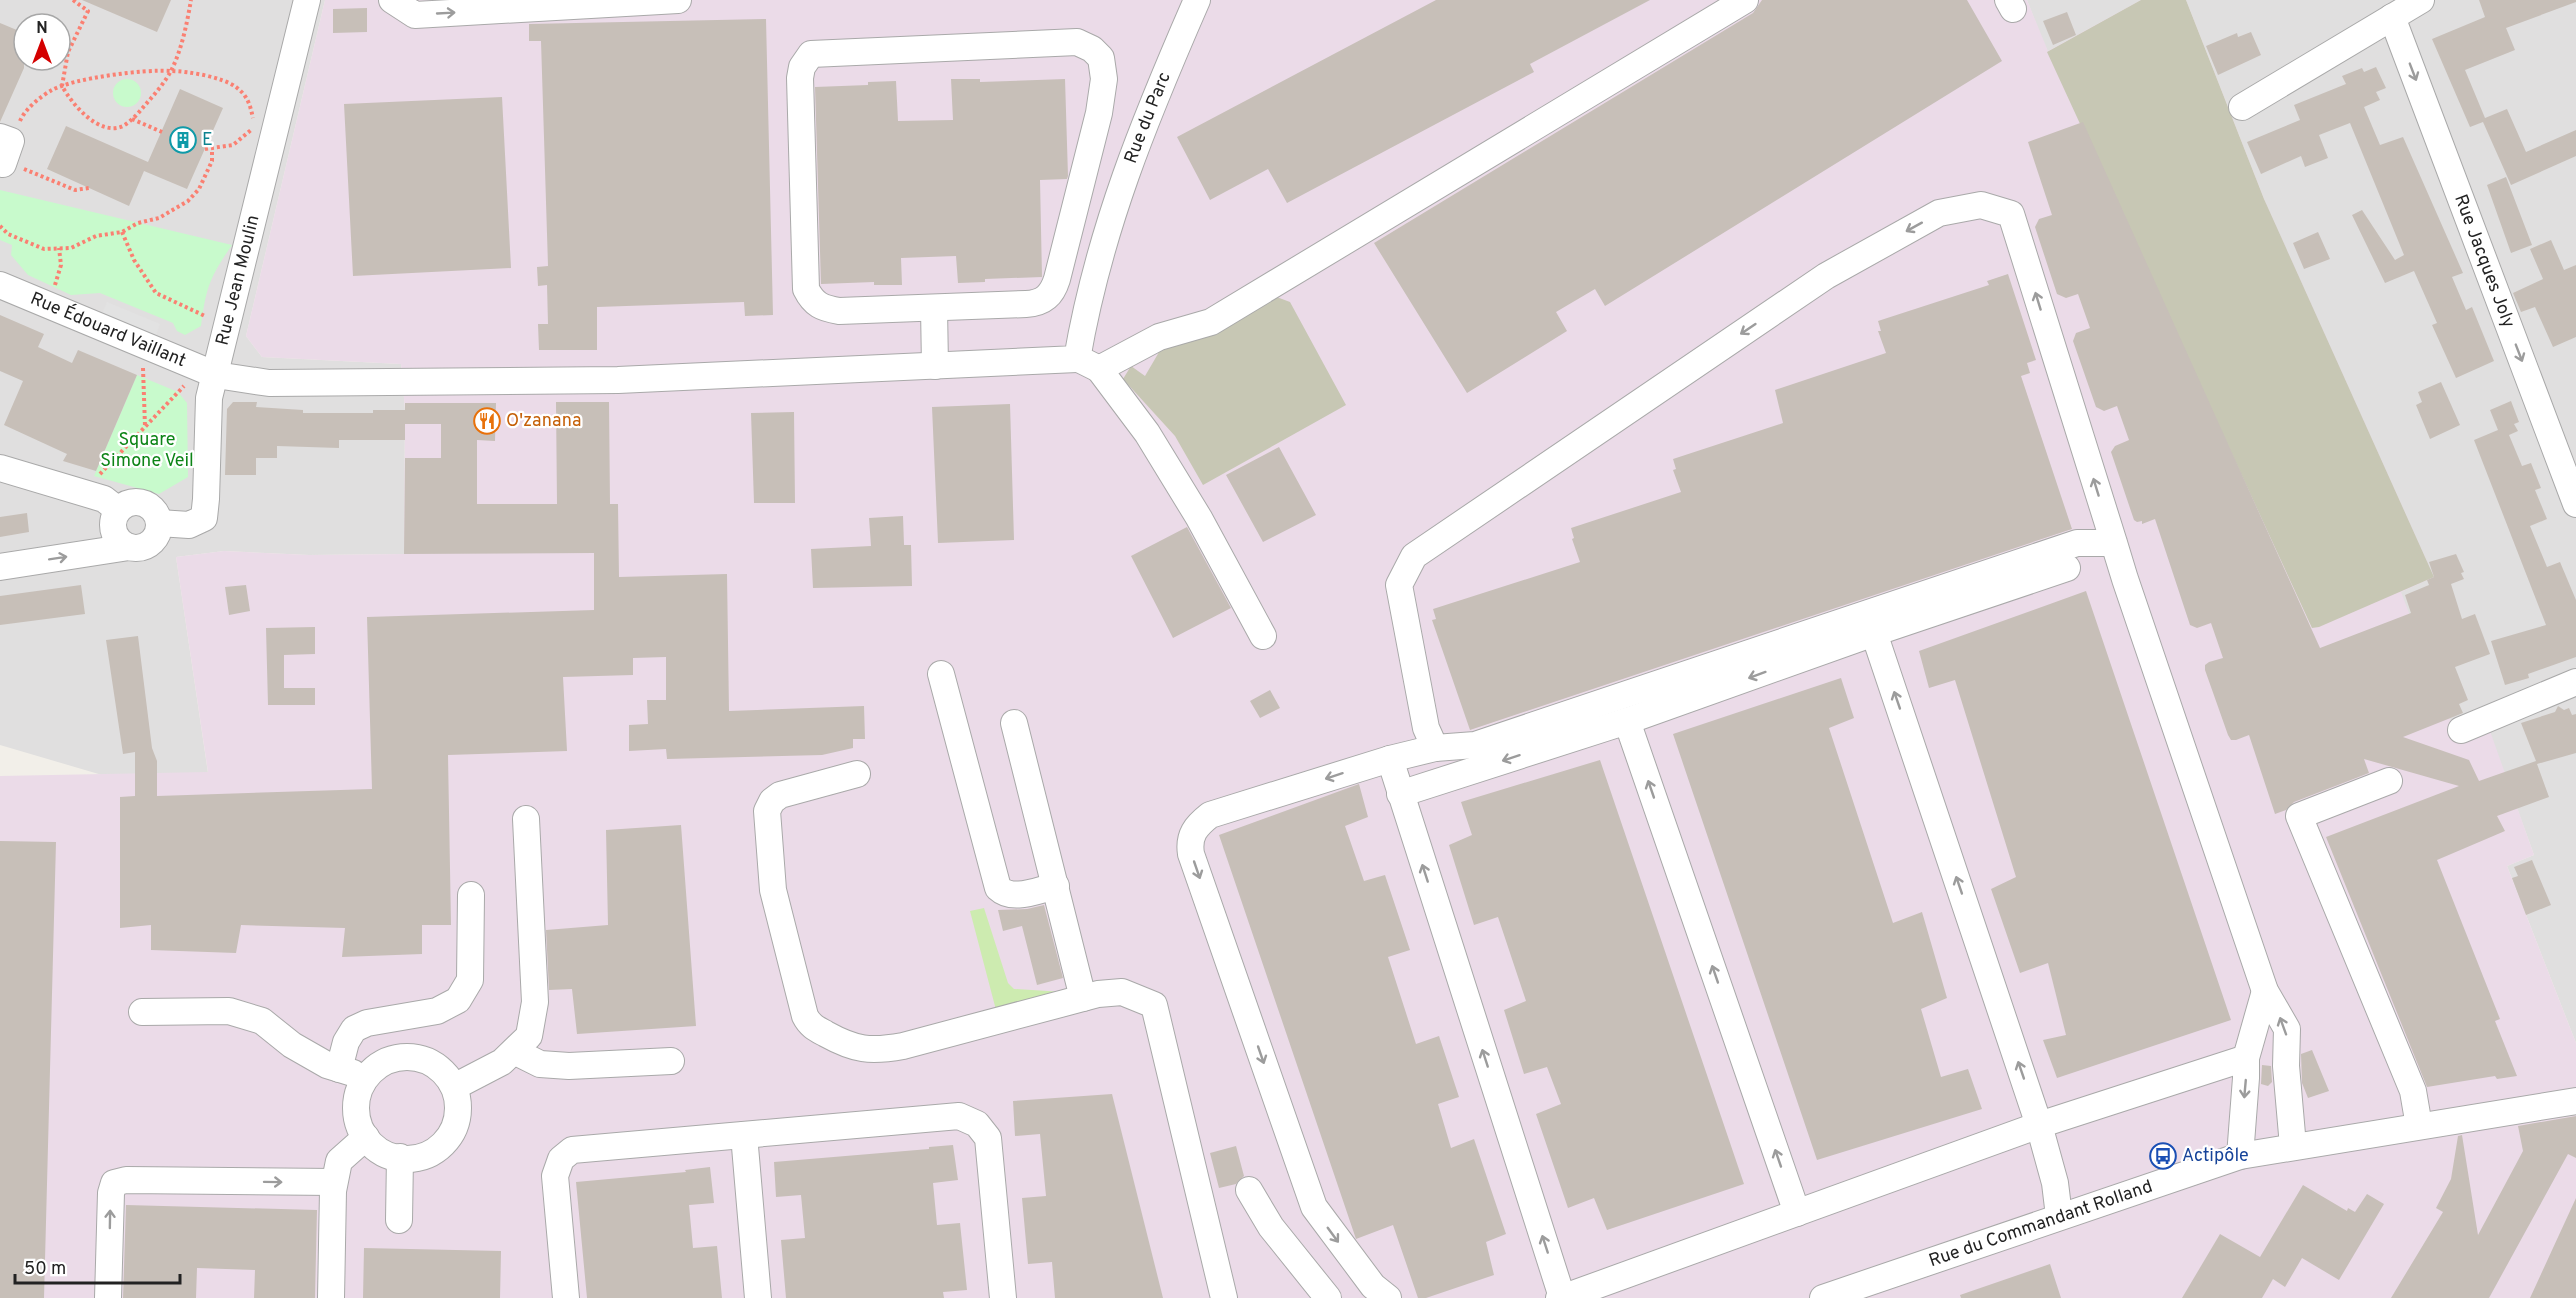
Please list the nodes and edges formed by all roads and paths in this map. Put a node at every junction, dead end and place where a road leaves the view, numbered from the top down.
1 (73, 0) edge
2 (191, 0) edge
3 (307, 0) edge
4 (392, 0) edge
5 (678, 0) edge
6 (1197, 0) edge
7 (1745, 0) edge
8 (2421, 0) edge
9 (622, 1) edge
10 (2392, 18) junction
11 (171, 70) junction
12 (62, 86) junction
13 (2242, 107) dead end
14 (132, 119) junction
15 (162, 132) dead end
16 (205, 149) dead end
17 (4, 150) edge
18 (212, 150) junction
19 (89, 188) dead end
20 (0, 226) edge
21 (122, 231) junction
22 (59, 248) junction
23 (0, 285) edge
24 (45, 304) junction
25 (934, 308) junction
26 (210, 320) dead end
27 (142, 345) junction
28 (1088, 364) junction
29 (935, 366) junction
30 (216, 375) junction
31 (145, 427) junction
32 (0, 468) edge
33 (82, 492) junction
34 (2576, 504) edge
35 (118, 510) junction
36 (159, 523) junction
37 (2114, 543) junction
38 (129, 547) junction
39 (0, 567) edge
40 (2067, 568) dead end
41 (1874, 633) junction
42 (1263, 636) dead end
43 (941, 674) dead end
44 (2576, 682) edge
45 (1628, 721) junction
46 (1014, 723) dead end
47 (2461, 730) dead end
48 (1435, 748) junction
49 (1390, 759) junction
50 (857, 774) dead end
51 (2389, 781) dead end
52 (1400, 794) junction
53 (526, 819) dead end
54 (1056, 886) junction
55 (471, 895) dead end
56 (2265, 991) junction
57 (1083, 998) junction
58 (142, 1012) dead end
59 (514, 1051) junction
60 (2246, 1058) junction
61 (671, 1061) dead end
62 (339, 1069) junction
63 (366, 1077) junction
64 (454, 1087) junction
65 (2576, 1101) edge
66 (2039, 1125) junction
67 (2419, 1126) junction
68 (744, 1135) junction
69 (366, 1137) junction
70 (2293, 1146) junction
71 (2240, 1156) junction
72 (400, 1157) junction
73 (334, 1182) junction
74 (1249, 1190) dead end
75 (1797, 1213) junction
76 (2059, 1216) junction
77 (399, 1220) dead end
78 (108, 1298) edge
79 (331, 1298) edge
80 (566, 1298) edge
81 (758, 1298) edge
82 (1003, 1298) edge
83 (1224, 1298) edge
84 (1328, 1298) edge
85 (1388, 1298) edge
86 (1561, 1298) edge
87 (1823, 1298) edge

1 - 12 path
2 - 11 path
3 - 30 street, Rue Jean Moulin
4 -> 9 street
5 - 9 street
6 - 28 street, Rue du Parc
7 - 28 street
8 - 10 street
10 - 13 street
10 -> 34 street, Rue Jacques Joly
11 - 12 path
11 - 14 path
11 - 18 path
12 - 14 path
12 - 17 path
14 - 15 path
16 - 18 path
17 - 19 path
18 - 21 path
20 - 22 path
21 - 22 path
21 - 26 path
22 - 24 path
23 - 24 street, Rue Édouard Vaillant
24 - 27 street, Rue Édouard Vaillant
25 - 25 street
25 - 29 street
27 - 30 street, Rue Édouard Vaillant
27 - 31 path
28 - 29 street, Rue Édouard Vaillant
28 - 42 street
29 - 30 street, Rue Édouard Vaillant
30 - 31 path
30 - 36 street, Rue Jean Moulin
31 - 33 path
32 - 33 street
33 - 35 street
35 - 36 street
35 - 38 street
36 - 38 street
37 - 48 street
37 -> 48 street
37 - 56 street
39 -> 38 street
40 - 41 street
41 -> 45 street
66 -> 41 street
43 - 54 street
44 - 47 street
45 -> 52 street
75 -> 45 street
46 - 54 street
48 - 49 street
49 - 52 street
49 -> 85 street
50 - 57 street
51 - 67 street
86 -> 52 street
53 - 59 street
54 - 57 street
55 - 62 street
56 - 60 street
70 -> 56 street
57 - 83 street
58 - 62 street
59 - 61 street
59 - 64 street
60 - 66 street
60 -> 71 street
62 - 63 street
63 - 64 street
63 - 69 street
64 - 72 street
65 - 67 street, Rue du Commandant Rolland
66 - 75 street
66 - 76 street
67 - 70 street, Rue du Commandant Rolland
68 - 80 street
68 - 81 street
68 - 82 street
69 - 72 street
69 - 73 street
70 - 71 street, Rue du Commandant Rolland
71 - 76 street, Rue du Commandant Rolland
72 - 77 street
78 -> 73 street
73 - 79 street
74 - 84 street
75 - 86 street
76 - 87 street, Rue du Commandant Rolland

